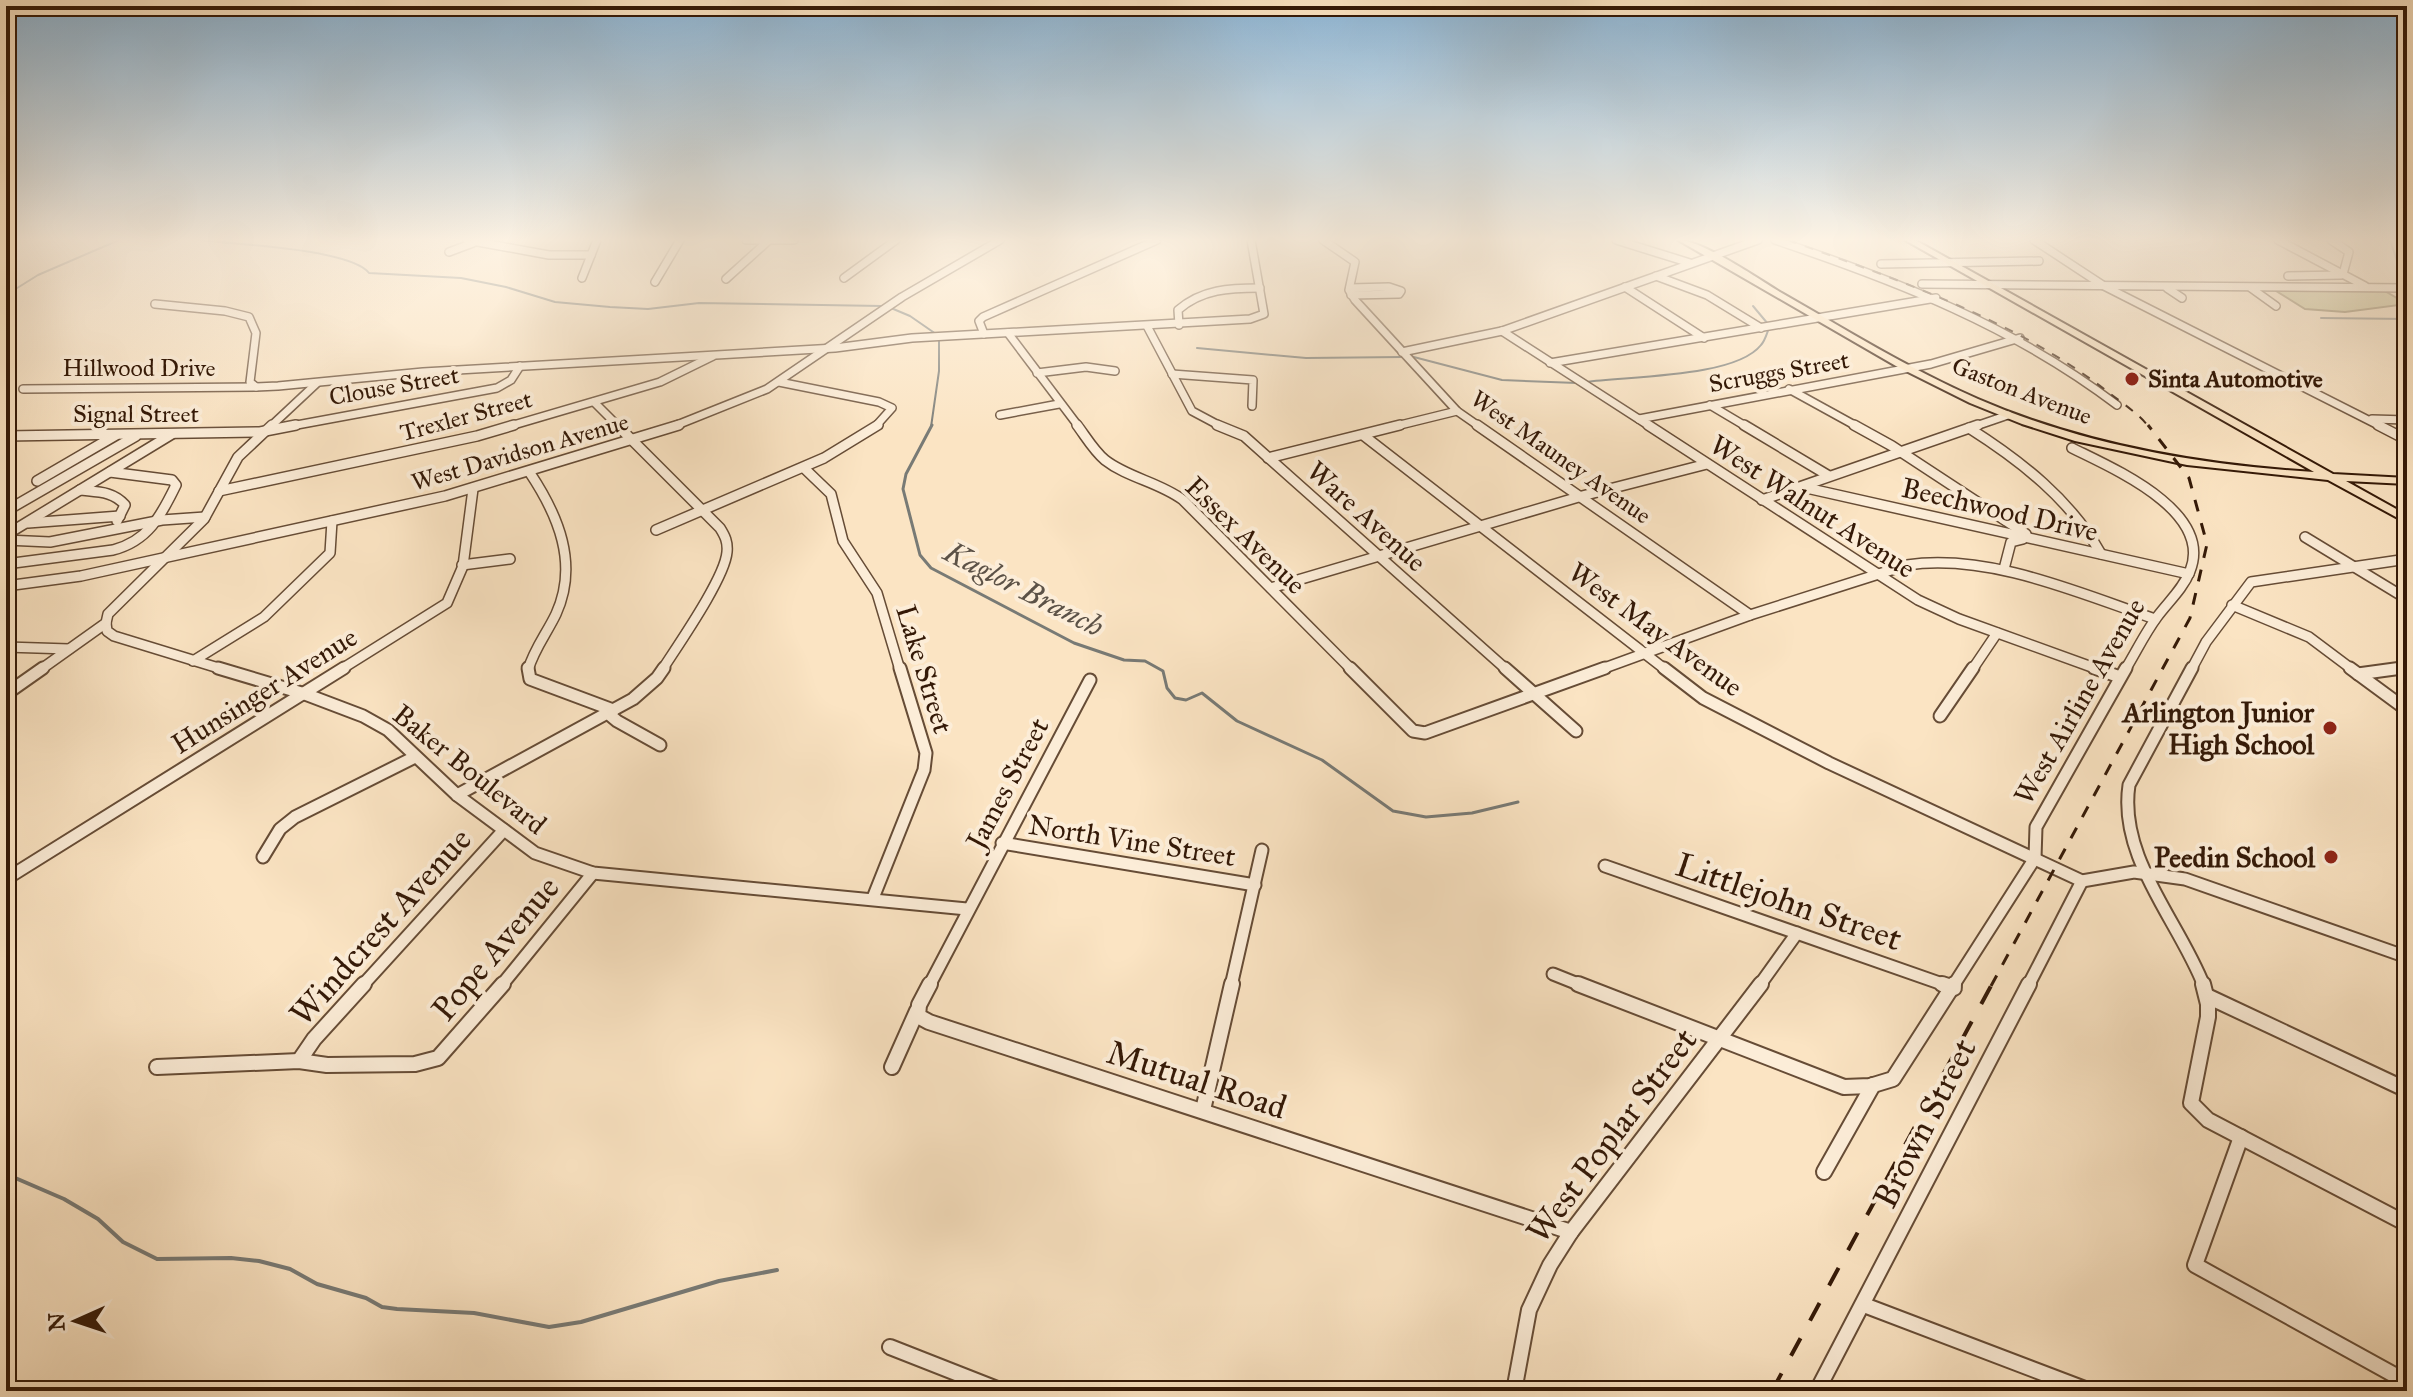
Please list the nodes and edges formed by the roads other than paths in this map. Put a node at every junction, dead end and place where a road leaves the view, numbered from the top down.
1 (167, 305) edge
2 (890, 305) edge
3 (1010, 305) edge
4 (1186, 305) edge
5 (1263, 305) edge
6 (1362, 305) edge
7 (1574, 305) edge
8 (1653, 305) edge
9 (1724, 305) edge
10 (1798, 305) edge
11 (1895, 305) edge
12 (1951, 305) edge
13 (2023, 305) edge
14 (2142, 305) edge
15 (1821, 318) junction
16 (1179, 325) junction
17 (1147, 326) junction
18 (1762, 328) junction
19 (1502, 331) junction
20 (1008, 333) junction
21 (984, 334) junction
22 (1704, 338) junction
23 (2020, 338) junction
24 (826, 349) junction
25 (1402, 352) junction
26 (716, 354) junction
27 (1550, 363) junction
28 (520, 366) junction
29 (1910, 368) junction
30 (1115, 371) dead end
31 (1037, 373) junction
32 (1172, 374) junction
33 (318, 382) junction
34 (779, 382) junction
35 (256, 387) junction
36 (23, 389) dead end
37 (1789, 389) junction
38 (594, 402) junction
39 (1059, 404) junction
40 (1710, 405) junction
41 (2117, 405) dead end
42 (1252, 406) dead end
43 (1457, 411) junction
44 (1000, 415) dead end
45 (2012, 417) junction
46 (2366, 418) junction
47 (1639, 419) junction
48 (2407, 420) edge
49 (1969, 428) junction
50 (267, 430) junction
51 (118, 434) junction
52 (138, 434) junction
53 (173, 434) junction
54 (1363, 435) junction
55 (6, 436) edge
56 (2407, 440) edge
57 (634, 441) junction
58 (2075, 443) junction
59 (1901, 452) junction
60 (1268, 458) junction
61 (1707, 464) junction
62 (804, 468) junction
63 (110, 472) junction
64 (530, 473) junction
65 (1829, 476) junction
66 (2332, 478) junction
67 (37, 481) dead end
68 (2407, 481) edge
69 (1802, 487) junction
70 (473, 489) junction
71 (80, 490) junction
72 (219, 491) junction
73 (1582, 496) junction
74 (1762, 500) junction
75 (6, 511) edge
76 (702, 511) junction
77 (120, 516) junction
78 (205, 517) junction
79 (2407, 520) edge
80 (158, 521) junction
81 (332, 521) junction
82 (26, 523) junction
83 (1479, 526) junction
84 (113, 530) junction
85 (656, 530) dead end
86 (6, 537) edge
87 (2305, 537) dead end
88 (2033, 539) junction
89 (2101, 554) junction
90 (1379, 557) junction
91 (161, 558) junction
92 (510, 559) dead end
93 (2407, 559) edge
94 (6, 564) edge
95 (462, 565) junction
96 (2354, 566) junction
97 (2004, 569) junction
98 (1878, 574) junction
99 (2189, 574) junction
100 (6, 586) edge
101 (1271, 588) junction
102 (2407, 599) edge
103 (2232, 605) junction
104 (1750, 615) junction
105 (2155, 619) junction
106 (106, 623) junction
107 (1997, 633) junction
108 (6, 647) edge
109 (69, 649) junction
110 (1644, 654) junction
111 (193, 661) junction
112 (2407, 667) edge
113 (2358, 674) junction
114 (2120, 677) junction
115 (1090, 680) dead end
116 (1533, 692) junction
117 (6, 694) edge
118 (305, 694) junction
119 (613, 710) junction
120 (2407, 710) edge
121 (1940, 716) dead end
122 (1576, 731) dead end
123 (660, 745) dead end
124 (415, 757) junction
125 (457, 795) junction
126 (504, 830) junction
127 (1002, 843) junction
128 (1262, 850) dead end
129 (263, 857) dead end
130 (2035, 858) junction
131 (1605, 866) dead end
132 (2147, 872) junction
133 (593, 873) junction
134 (6, 879) edge
135 (2082, 881) junction
136 (1255, 885) junction
137 (873, 898) junction
138 (967, 909) junction
139 (1797, 933) junction
140 (2407, 957) edge
141 (1553, 974) dead end
142 (1954, 988) junction
143 (2209, 997) junction
144 (917, 1011) junction
145 (1722, 1038) junction
146 (299, 1061) junction
147 (157, 1067) dead end
148 (892, 1067) dead end
149 (1873, 1085) junction
150 (2407, 1090) edge
151 (1203, 1110) junction
152 (2241, 1137) junction
153 (1824, 1172) dead end
154 (2407, 1224) edge
155 (1571, 1232) junction
156 (1864, 1305) junction
157 (890, 1347) dead end
158 (2407, 1382) edge
159 (1002, 1391) edge
160 (1514, 1391) edge
161 (1817, 1391) edge
162 (2090, 1391) edge

1 - 35 street
2 - 24 street, West Davidson Avenue
3 - 21 street
4 - 16 street
5 - 16 street, Hillwood Drive
6 - 25 street, West Mauney Avenue
7 - 19 street
8 - 22 street
9 - 18 street
10 - 15 main road, Gaston Avenue
11 - 15 street
12 - 23 street
13 - 66 main road
14 - 46 street
15 - 18 street
15 - 29 main road, Gaston Avenue
16 - 17 street, Hillwood Drive
17 - 20 street, Hillwood Drive
17 - 32 street, Ware Avenue
18 - 22 street
19 - 25 street
19 - 27 street, West Walnut Avenue
20 - 21 street, Hillwood Drive
20 - 31 street, Essex Avenue
21 - 24 street, Hillwood Drive
22 - 27 street
23 - 29 street, Scruggs Street
23 - 41 street
24 - 26 street, Hillwood Drive
24 - 34 street, West Davidson Avenue
25 - 43 street, West Mauney Avenue
26 - 28 street, Hillwood Drive
26 - 38 street, Trexler Street
27 - 47 street, West Walnut Avenue
28 - 33 street, Hillwood Drive
28 - 50 street, Clouse Street
29 - 37 street, Scruggs Street
29 - 45 main road, Gaston Avenue
30 - 31 street
31 - 39 street, Essex Avenue
32 - 42 street
32 - 60 street, Ware Avenue
33 - 35 street, Hillwood Drive
33 - 50 street
34 - 57 street, West Davidson Avenue
34 - 62 street
35 - 36 street, Hillwood Drive
37 - 40 street, Scruggs Street
37 - 59 street
38 - 57 street
38 - 72 street, Trexler Street
39 - 44 street
39 - 101 street, Essex Avenue
40 - 47 street, Scruggs Street
40 - 65 street
43 - 54 street
43 - 73 street, West Mauney Avenue
45 - 49 street
45 - 58 main road, Gaston Avenue
46 - 48 street
46 - 56 street
47 - 61 street, West Walnut Avenue
49 - 59 street
49 - 89 street
50 - 53 street, Signal Street
50 - 72 street
51 - 52 street, Signal Street
51 - 55 street, Signal Street
51 - 67 street
52 - 53 street, Signal Street
52 - 75 street
53 - 63 street
54 - 60 street
54 - 83 street, West May Avenue
57 - 64 street, West Davidson Avenue
57 - 76 street
58 - 66 main road, Gaston Avenue
58 - 99 street
59 - 65 street
59 - 88 street
60 - 90 street, Ware Avenue
61 - 73 street
61 - 74 street, West Walnut Avenue
62 - 76 street
62 - 137 street, Lake Street
63 - 71 street
63 - 80 street
64 - 70 street, West Davidson Avenue
64 - 119 street
65 - 69 street
66 - 68 main road, Gaston Avenue
66 - 79 main road
69 - 74 street
69 - 88 street, Beechwood Drive
70 - 81 street, West Davidson Avenue
70 - 95 street, Hunsinger Avenue
71 - 77 street
71 - 82 street
72 - 78 street
73 - 83 street
73 - 104 street, West Mauney Avenue
74 - 98 street, West Walnut Avenue
76 - 85 street
76 - 119 street
77 - 82 street
77 - 84 street
78 - 80 street
78 - 91 street
80 - 84 street
80 - 94 street
81 - 91 street, West Davidson Avenue
81 - 111 street
82 - 86 street
83 - 90 street
83 - 110 street, West May Avenue
84 - 86 street
87 - 96 street
88 - 89 street, Beechwood Drive
88 - 97 street
89 - 99 street, Beechwood Drive
90 - 101 street
90 - 116 street, Ware Avenue
91 - 100 street, West Davidson Avenue
91 - 106 street
92 - 95 street
93 - 96 street
95 - 118 street, Hunsinger Avenue
96 - 102 street
96 - 103 street
97 - 98 street
97 - 105 street
98 - 104 street
98 - 107 street, West Walnut Avenue
99 - 105 street, West Airline Avenue
101 - 116 street, Essex Avenue
103 - 113 street
103 - 132 street
104 - 110 street
105 - 114 street, West Airline Avenue
106 - 109 street
106 - 111 street, Baker Boulevard
107 - 114 street, West Walnut Avenue
107 - 121 street
108 - 109 street
109 - 117 street
110 - 116 street
110 - 130 street, West May Avenue
111 - 118 street, Baker Boulevard
112 - 113 street
113 - 120 street
114 - 130 street, West Airline Avenue
115 - 127 street, James Street
116 - 122 street, Ware Avenue
118 - 124 street, Baker Boulevard
118 - 134 street, Hunsinger Avenue
119 - 123 street
119 - 125 street
124 - 125 street, Baker Boulevard
124 - 129 street
125 - 126 street, Baker Boulevard
126 - 133 street, Baker Boulevard
126 - 146 street, Windcrest Avenue
127 - 136 street, North Vine Street
127 - 138 street, James Street
128 - 136 street
130 - 135 street, West May Avenue
130 - 142 street, West Airline Avenue
131 - 139 street, Littlejohn Street
132 - 135 street
132 - 140 street
132 - 143 street
133 - 137 street, Baker Boulevard
133 - 146 street, Pope Avenue
135 - 156 street, Brown Street
136 - 151 street
137 - 138 street, Baker Boulevard
138 - 144 street
139 - 142 street, Littlejohn Street
139 - 145 street, West Poplar Street
141 - 145 street
142 - 149 street, West Airline Avenue
143 - 150 street
143 - 152 street
144 - 148 street
144 - 151 street, Mutual Road
145 - 149 street
145 - 155 street, West Poplar Street
146 - 147 street
149 - 153 street, West Airline Avenue
151 - 155 street, Mutual Road
152 - 154 street
152 - 158 street
155 - 160 street, West Poplar Street
156 - 161 street, Brown Street
156 - 162 street
157 - 159 street

